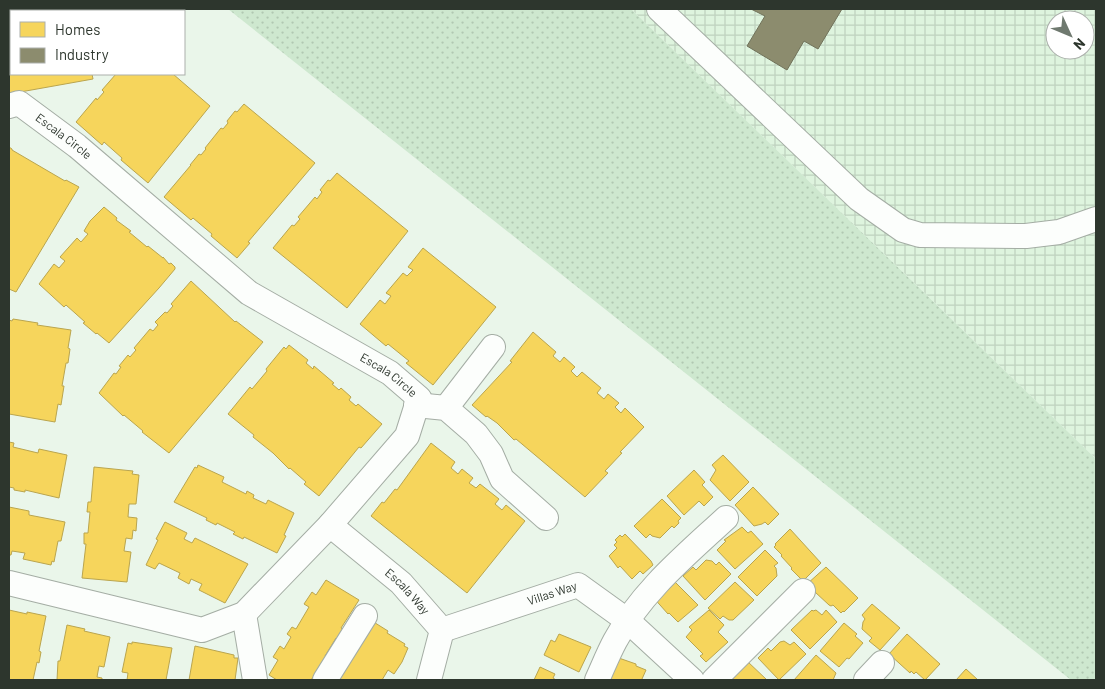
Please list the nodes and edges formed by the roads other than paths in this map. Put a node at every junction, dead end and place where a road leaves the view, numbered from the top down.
1 (659, 9) edge
2 (9, 106) edge
3 (1096, 219) edge
4 (493, 347) dead end
5 (416, 405) junction
6 (446, 408) junction
7 (546, 518) dead end
8 (726, 518) dead end
9 (330, 525) junction
10 (9, 584) edge
11 (804, 591) dead end
12 (244, 614) junction
13 (365, 616) dead end
14 (628, 621) junction
15 (442, 630) junction
16 (255, 680) edge
17 (325, 680) edge
18 (429, 680) edge
19 (597, 680) edge
20 (692, 680) edge
21 (714, 680) edge

1 - 3 street
2 - 5 street, Escala Circle
4 - 6 street
5 - 6 street
5 - 9 street, Escala Circle
6 - 7 street
8 - 14 street
9 - 12 street, Escala Circle
9 - 15 street, Escala Way
10 - 12 street, Escala Circle
11 - 21 street
12 - 16 street
13 - 17 street
14 - 15 street, Villas Way
14 - 19 street
14 - 20 street, Villas Way
15 - 18 street

